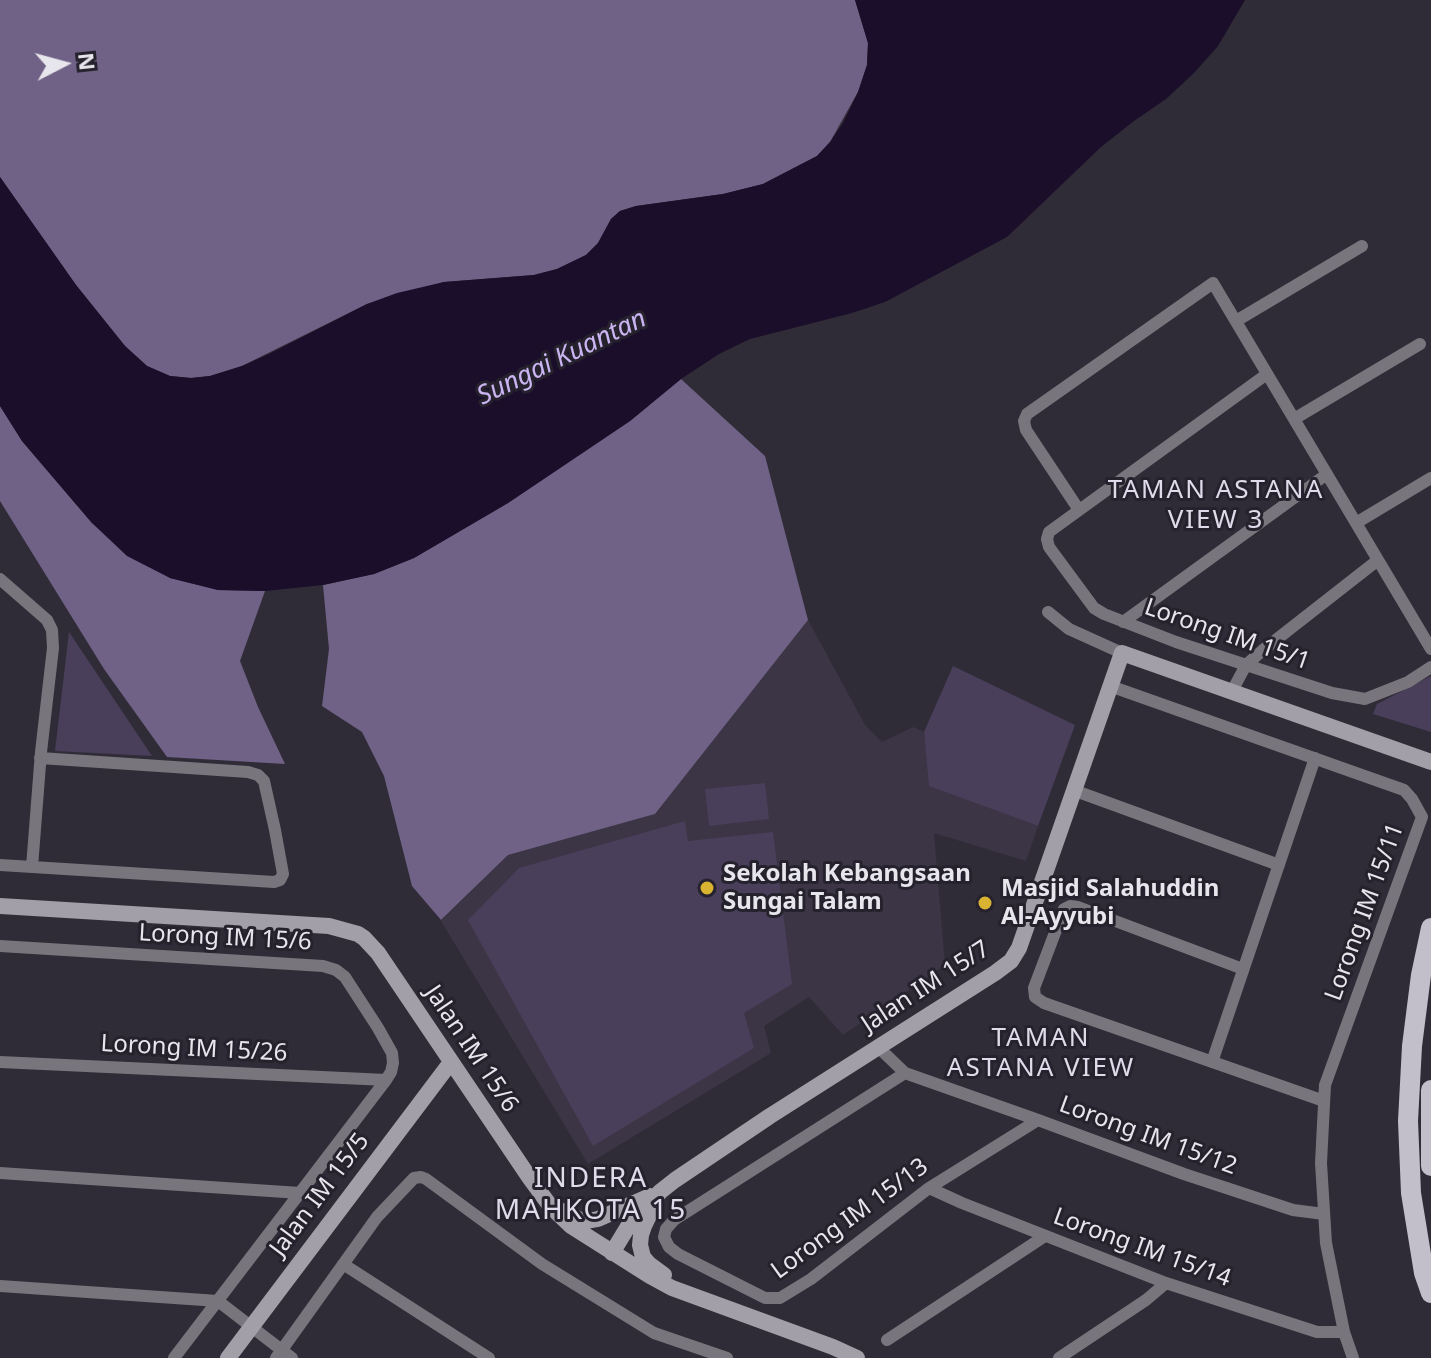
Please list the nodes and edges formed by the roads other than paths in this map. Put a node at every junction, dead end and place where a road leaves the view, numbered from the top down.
1 (1362, 246) dead end
2 (1236, 321) junction
3 (1420, 344) dead end
4 (1267, 374) junction
5 (1294, 419) junction
6 (1327, 474) junction
7 (1431, 478) edge
8 (1079, 510) junction
9 (1356, 523) junction
10 (1378, 560) junction
11 (0, 579) edge
12 (1048, 612) dead end
13 (1123, 622) junction
14 (1431, 649) edge
15 (1122, 653) junction
16 (1246, 665) junction
17 (1431, 667) edge
18 (1110, 686) junction
19 (1231, 693) junction
20 (40, 758) junction
21 (1315, 758) junction
22 (1431, 762) edge
23 (1073, 790) junction
24 (0, 865) edge
25 (1279, 865) junction
26 (32, 867) junction
27 (0, 906) edge
28 (1431, 928) edge
29 (0, 946) edge
30 (1243, 969) junction
31 (878, 1047) junction
32 (0, 1062) edge
33 (451, 1062) junction
34 (1212, 1062) junction
35 (905, 1073) junction
36 (386, 1080) junction
37 (1431, 1090) edge
38 (1324, 1101) junction
39 (1038, 1120) junction
40 (1431, 1166) edge
41 (0, 1173) edge
42 (529, 1177) junction
43 (929, 1188) junction
44 (661, 1191) junction
45 (300, 1193) junction
46 (1324, 1214) junction
47 (1045, 1236) junction
48 (612, 1253) junction
49 (343, 1264) junction
50 (1166, 1283) junction
51 (0, 1286) edge
52 (1431, 1293) edge
53 (693, 1296) junction
54 (218, 1301) junction
55 (251, 1327) junction
56 (1344, 1332) junction
57 (887, 1340) dead end
58 (283, 1355) edge
59 (174, 1358) edge
60 (228, 1358) edge
61 (489, 1358) edge
62 (727, 1358) edge
63 (857, 1358) edge
64 (1059, 1358) edge
65 (1353, 1358) edge

1 - 2 street
2 - 4 street
2 - 8 street
3 - 5 street
4 - 5 street
4 - 8 street
5 - 6 street
6 - 9 street
6 - 13 street
7 - 9 street
8 - 13 street, Lorong IM 15/1
9 - 10 street
10 - 14 street
10 - 16 street
11 - 20 street
12 - 15 street
13 - 16 street, Lorong IM 15/1
15 - 18 street, Jalan IM 15/7
15 - 19 street
16 - 17 street, Lorong IM 15/1
16 - 19 street
18 - 21 street, Lorong IM 15/11
18 - 23 street, Jalan IM 15/7
19 - 22 street
20 - 26 street
20 - 26 street
21 - 25 street
21 - 38 street, Lorong IM 15/11
23 - 25 street
23 - 31 street, Jalan IM 15/7
24 - 26 street
25 - 30 street
27 - 33 street, Jalan IM 15/6
28 - 52 main road
29 - 36 street, Lorong IM 15/6
30 - 34 street
30 - 34 street
31 - 35 street, Lorong IM 15/12
31 - 44 street, Jalan IM 15/7
32 - 36 street, Lorong IM 15/26
33 - 42 street, Jalan IM 15/6
33 - 55 street, Jalan IM 15/5
34 - 38 street
35 - 39 street, Lorong IM 15/12
35 - 43 street, Lorong IM 15/13
36 - 45 street
37 - 40 main road
38 - 46 street, Lorong IM 15/11
39 - 43 street, Lorong IM 15/13
39 - 46 street, Lorong IM 15/12
41 - 45 street
42 - 44 street
42 - 48 street, Jalan IM 15/6
43 - 47 street, Lorong IM 15/14
44 - 48 street, Jalan IM 15/7
44 - 53 street
45 - 54 street
46 - 56 street, Lorong IM 15/11
47 - 50 street, Lorong IM 15/14
47 - 57 street
48 - 53 street, Jalan IM 15/6
49 - 58 street
49 - 61 street
49 - 62 street
50 - 56 street, Lorong IM 15/14
50 - 64 street
51 - 54 street
53 - 63 street, Jalan IM 15/6
54 - 55 street
54 - 59 street
55 - 58 street
55 - 60 street, Jalan IM 15/5
56 - 65 street, Lorong IM 15/11

